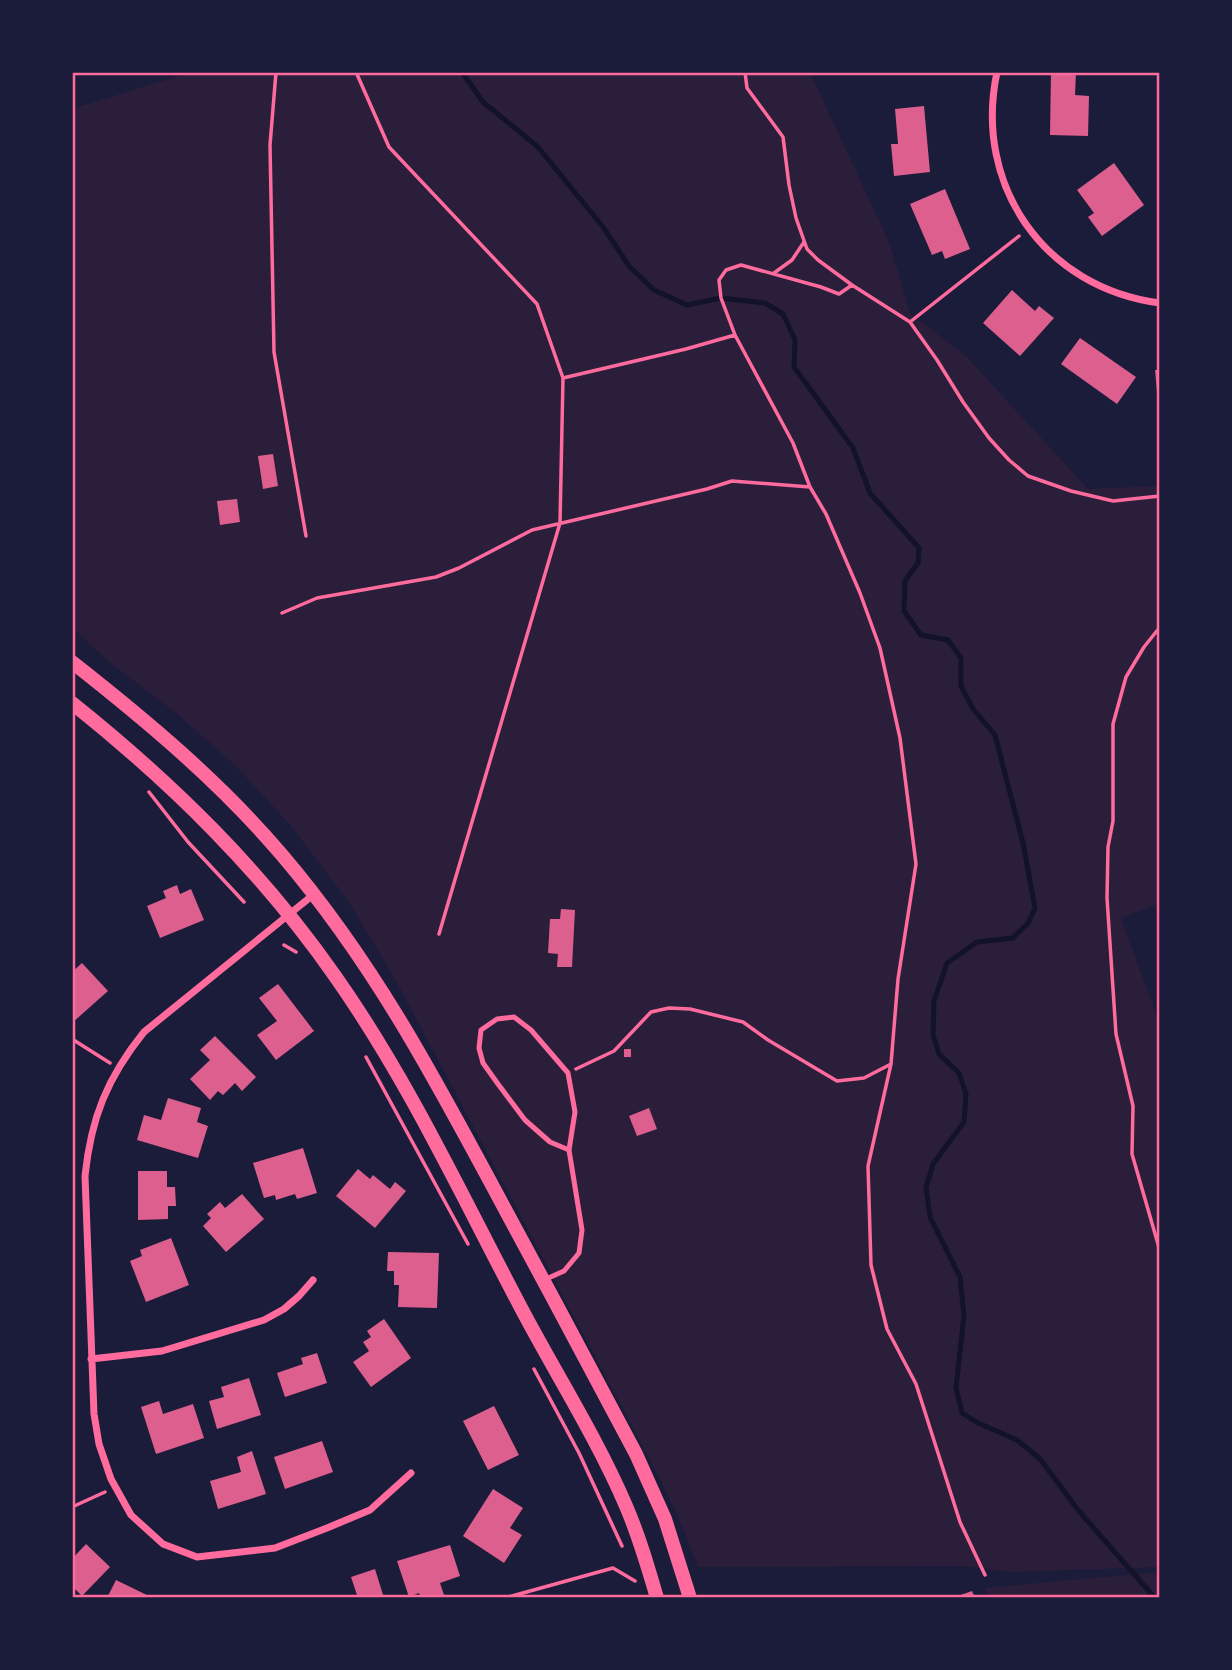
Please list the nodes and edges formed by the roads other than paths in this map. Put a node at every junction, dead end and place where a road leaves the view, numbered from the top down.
1 (997, 72) edge
2 (1160, 303) edge
3 (72, 662) edge
4 (72, 703) edge
5 (314, 894) junction
6 (289, 915) junction
7 (569, 1150) junction
8 (313, 1280) dead end
9 (543, 1281) junction
10 (91, 1359) junction
11 (411, 1473) dead end
12 (657, 1598) edge
13 (690, 1598) edge

1 - 2 street
3 - 5 main road
4 - 6 main road
5 - 6 street
5 - 9 main road
6 - 10 street
6 - 12 main road
7 - 7 lane
7 - 9 lane
8 - 10 street
9 - 13 main road
10 - 11 street

